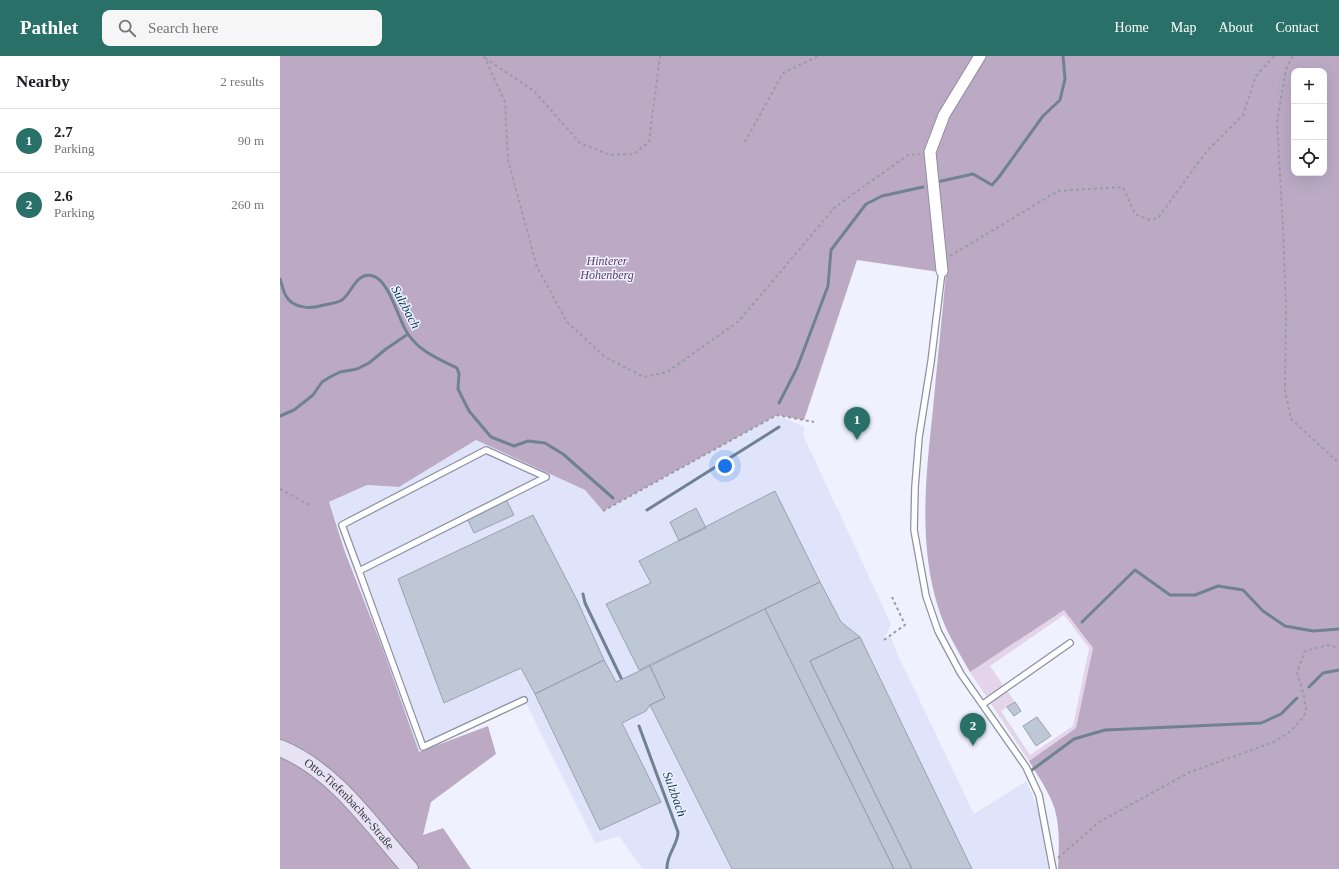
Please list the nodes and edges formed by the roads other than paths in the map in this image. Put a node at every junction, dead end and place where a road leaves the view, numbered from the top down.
1 (980, 56) edge
2 (942, 266) joint
3 (359, 570) junction
4 (1070, 643) dead end
5 (524, 700) dead end
6 (983, 704) junction
7 (280, 748) edge
8 (1053, 866) edge
9 (410, 869) edge

1 - 2 street
2 - 6 lane
3 - 3 lane
3 - 5 lane
4 - 6 lane
6 - 8 lane
7 - 9 street, Otto-Tiefenbacher-Straße

